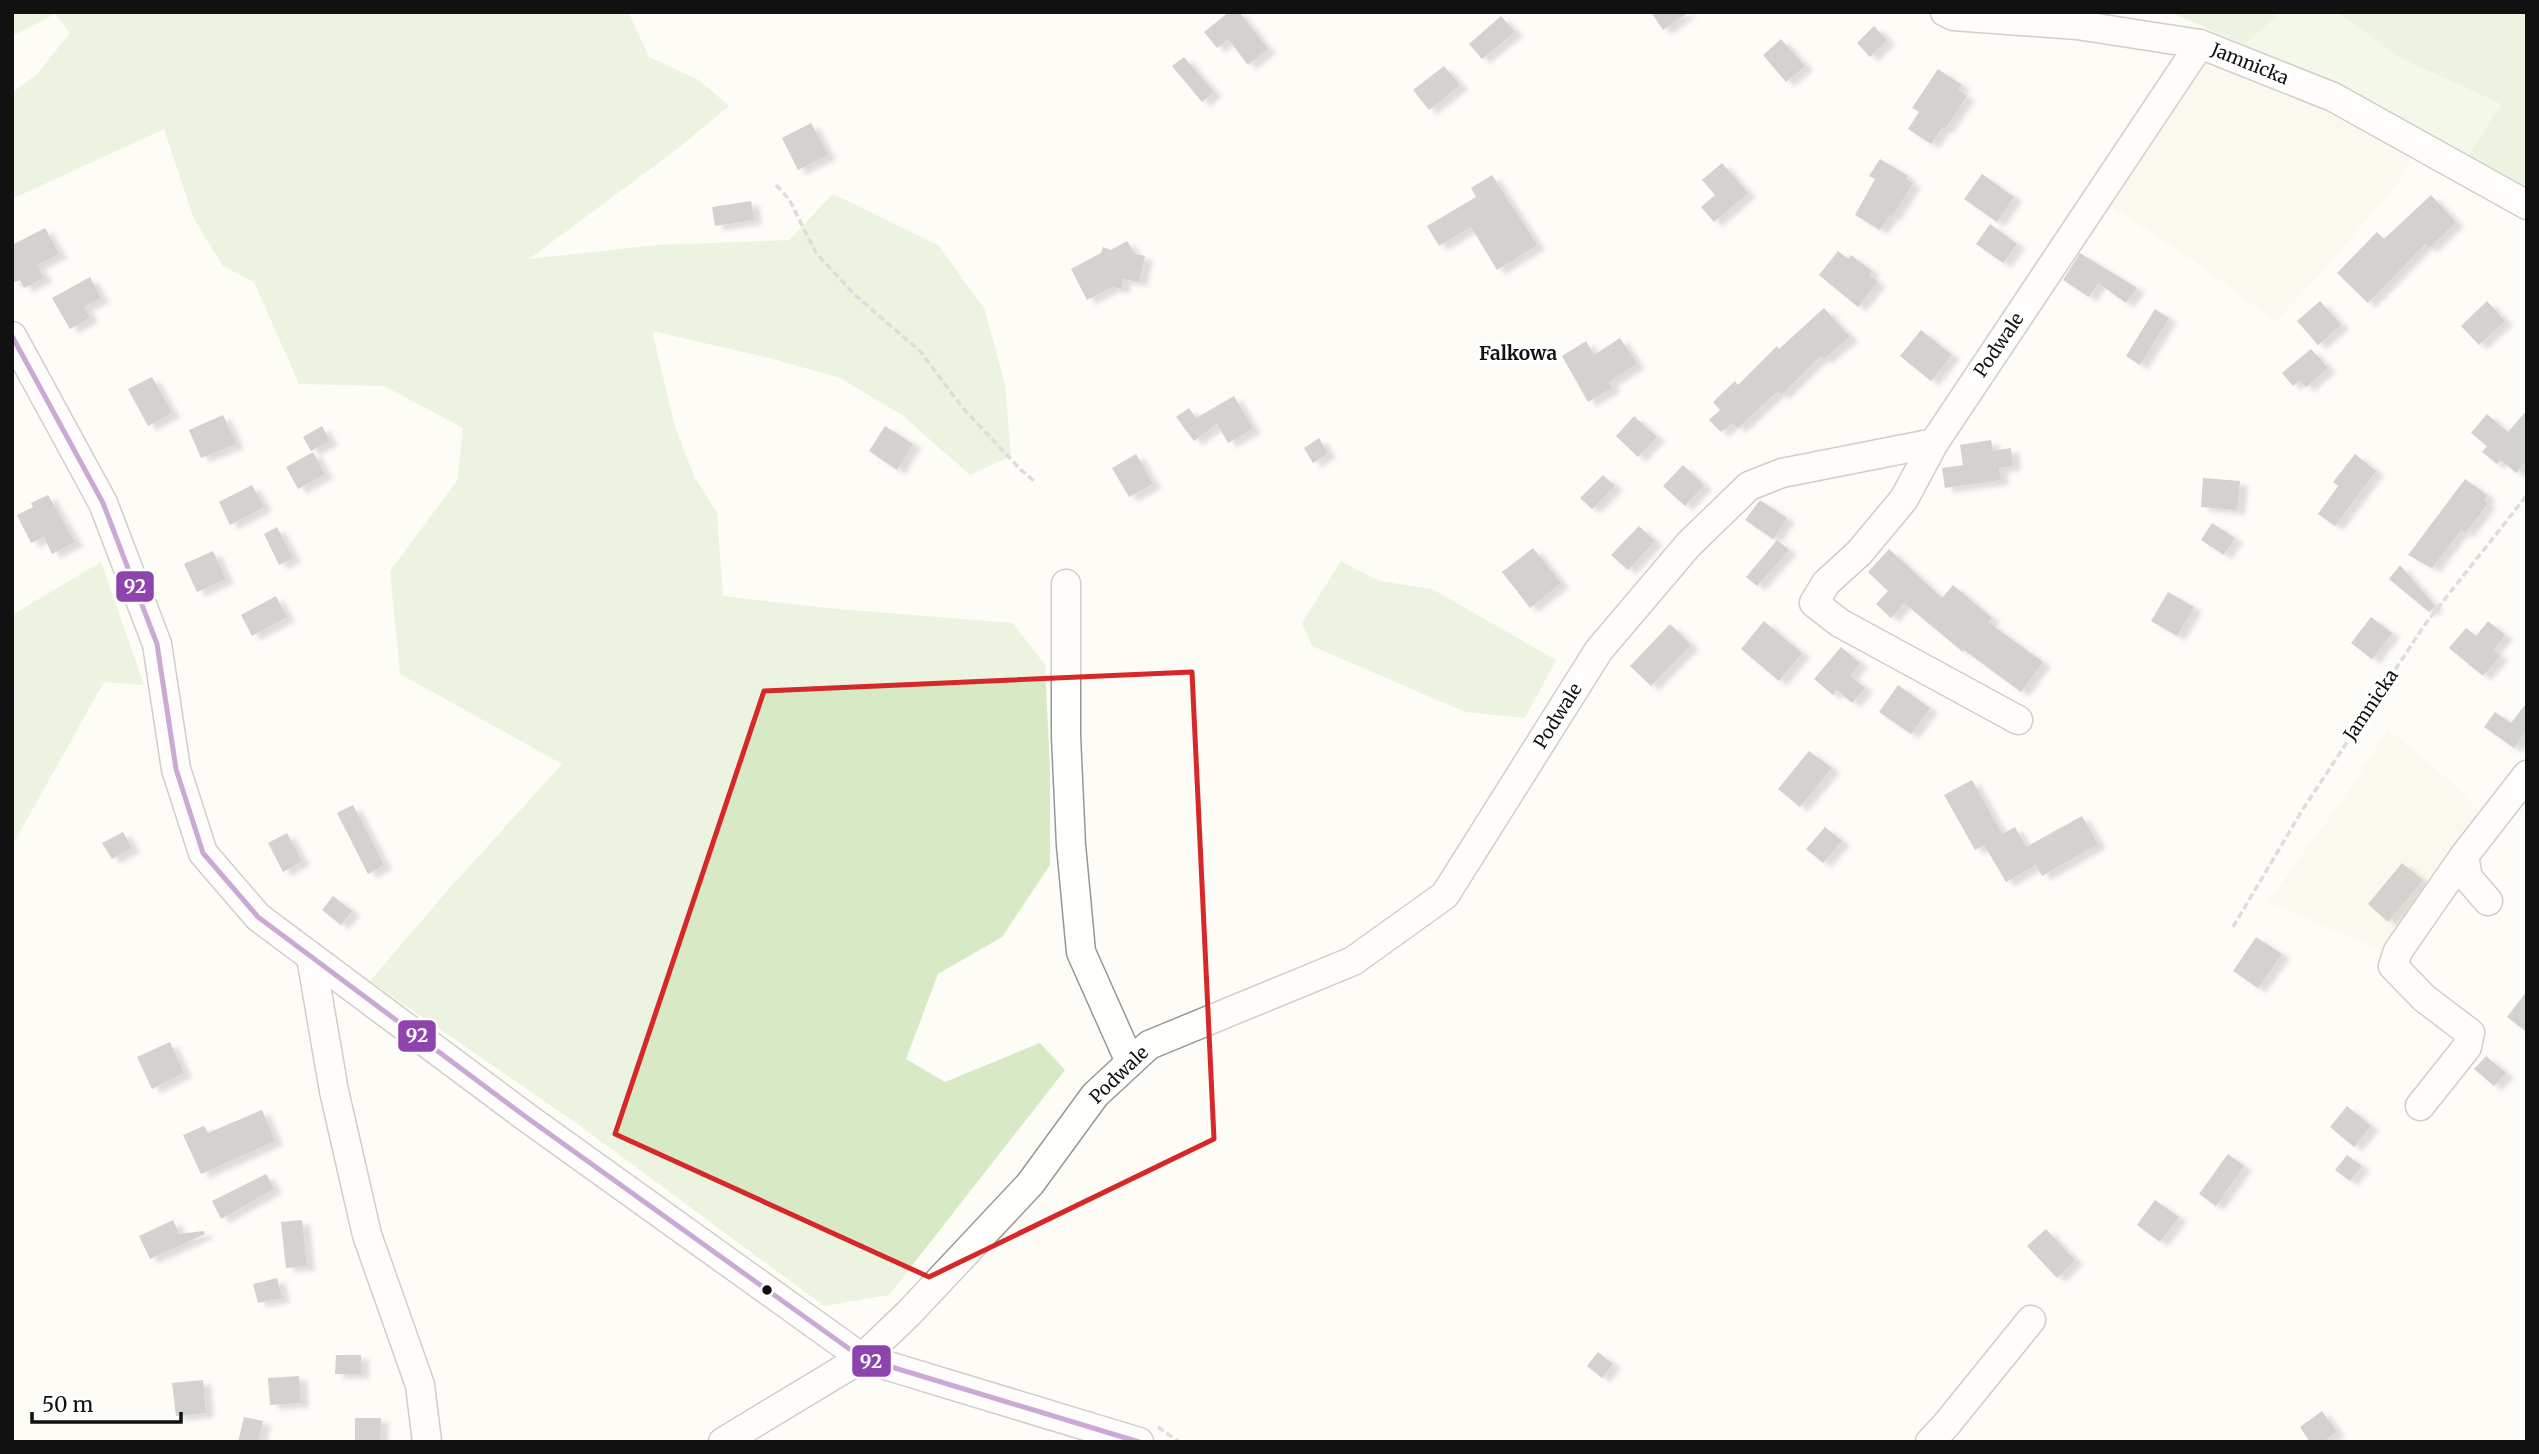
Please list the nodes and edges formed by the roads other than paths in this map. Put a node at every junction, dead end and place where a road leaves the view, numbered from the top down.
1 (1945, 12) edge
2 (2200, 44) junction
3 (2527, 205) edge
4 (12, 336) edge
5 (1934, 443) junction
6 (1066, 584) dead end
7 (2018, 720) dead end
8 (2527, 775) edge
9 (2464, 856) junction
10 (2488, 901) dead end
11 (311, 957) junction
12 (1130, 1062) junction
13 (2420, 1106) dead end
14 (2031, 1320) dead end
15 (862, 1358) junction
16 (427, 1442) edge
17 (723, 1442) edge
18 (1139, 1442) edge
19 (1930, 1442) edge

1 - 2 street, Jamnicka
2 - 3 street, Jamnicka
2 - 5 street, Podwale
4 - 11 street
5 - 7 street
5 - 12 street, Podwale
6 - 12 street
8 - 9 street
9 - 10 street
9 - 13 street
11 - 15 street
11 - 16 street
12 - 15 street, Podwale
14 - 19 street
15 - 17 street, Podwale
15 - 18 street

